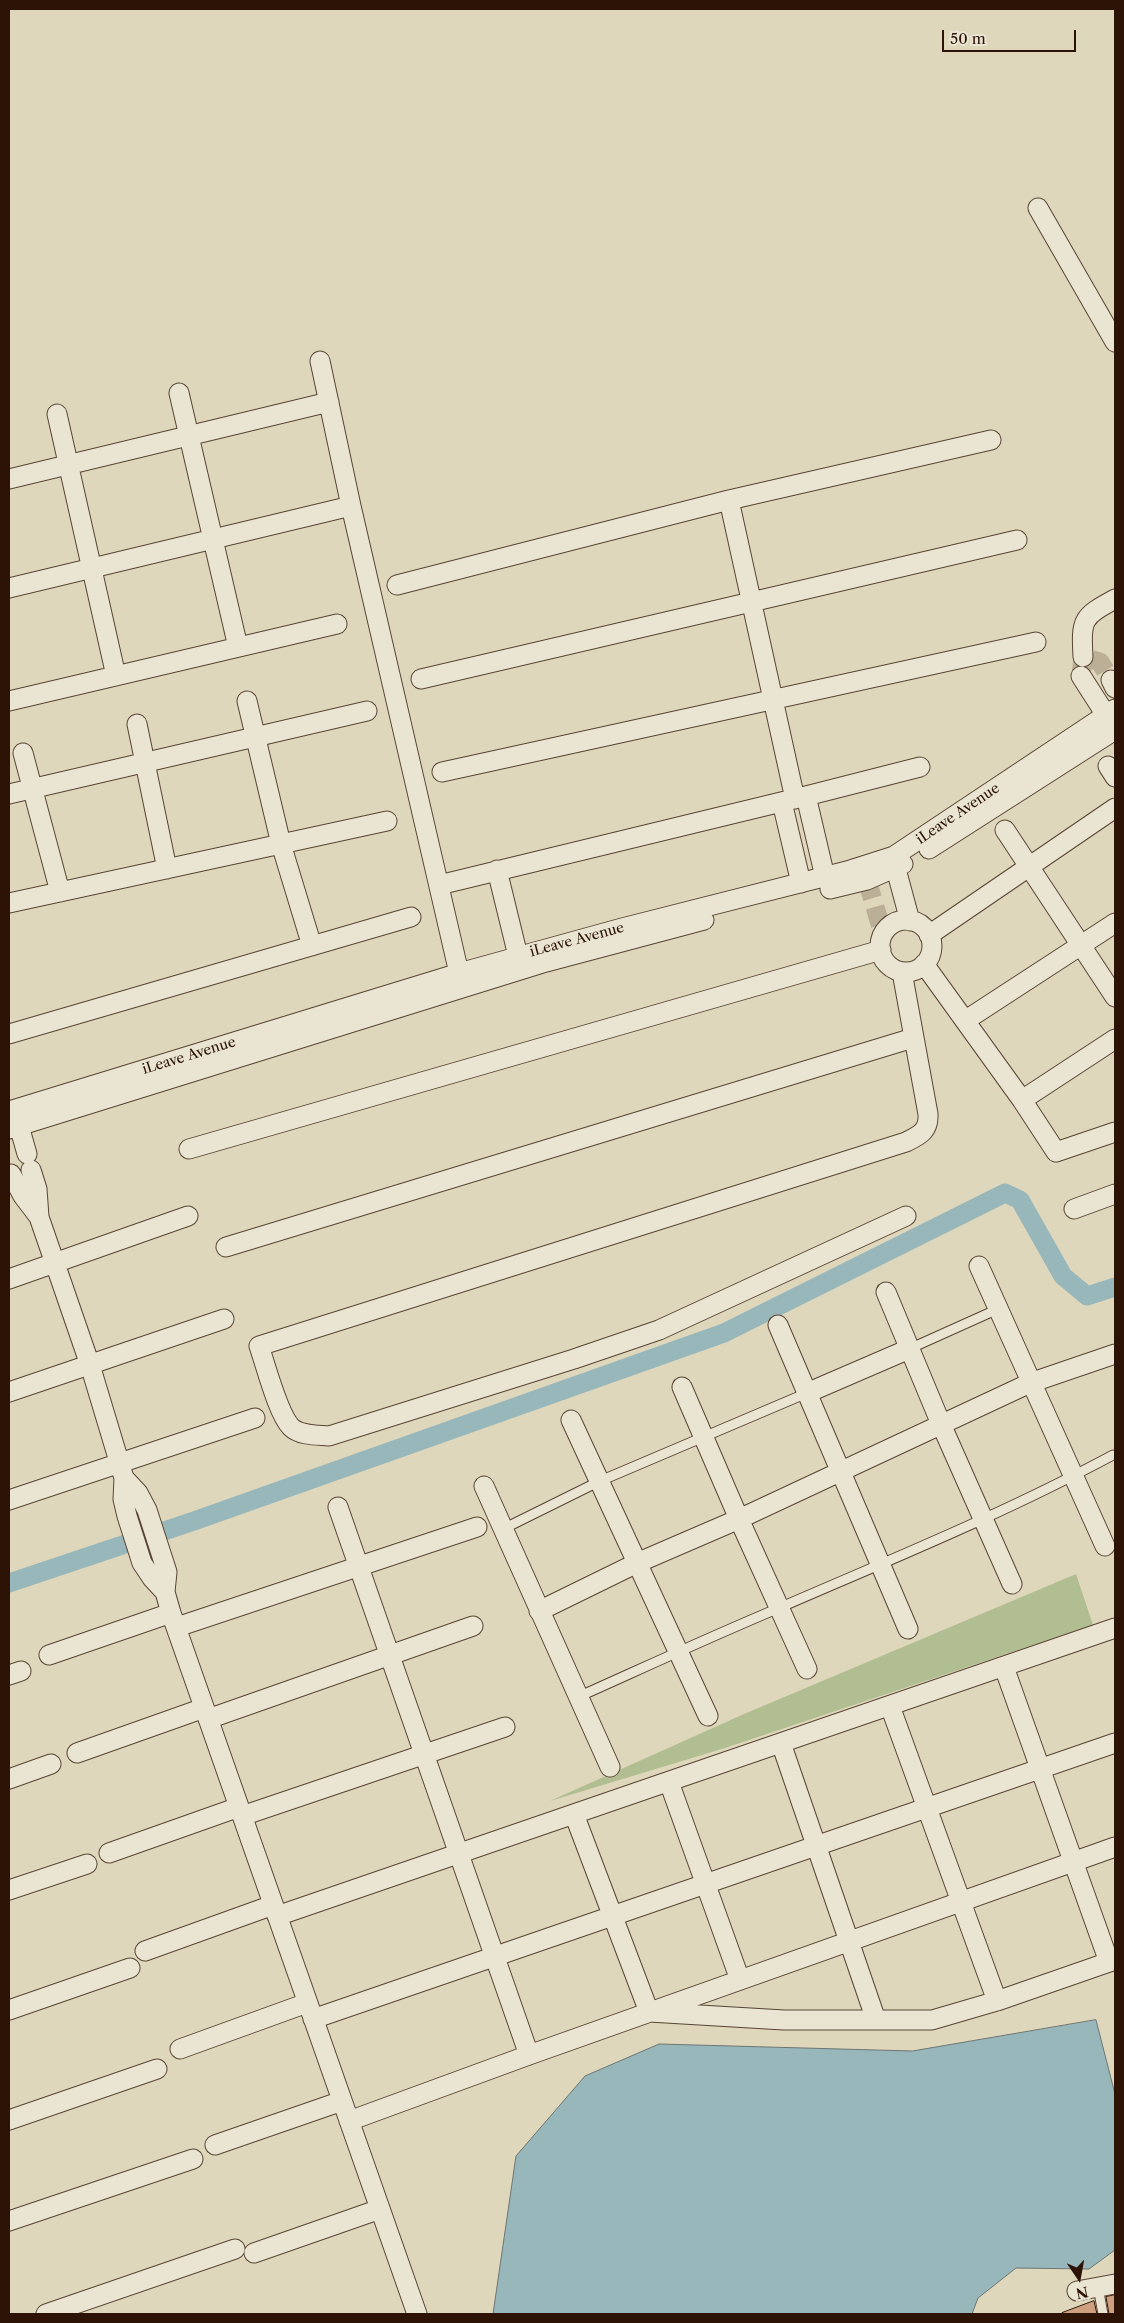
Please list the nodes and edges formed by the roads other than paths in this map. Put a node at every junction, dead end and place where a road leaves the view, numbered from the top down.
1 (1038, 208) dead end
2 (1115, 342) edge
3 (320, 361) dead end
4 (179, 393) dead end
5 (329, 402) junction
6 (57, 414) dead end
7 (189, 436) junction
8 (991, 440) dead end
9 (68, 465) junction
10 (9, 479) edge
11 (729, 500) junction
12 (351, 506) junction
13 (213, 539) junction
14 (1017, 540) dead end
15 (92, 568) junction
16 (397, 585) dead end
17 (9, 588) edge
18 (1115, 599) edge
19 (751, 601) junction
20 (337, 624) dead end
21 (1036, 642) dead end
22 (238, 647) junction
23 (1083, 657) dead end
24 (116, 676) junction
25 (1081, 676) dead end
26 (421, 679) dead end
27 (9, 701) edge
28 (247, 701) dead end
29 (773, 701) junction
30 (367, 712) dead end
31 (1112, 718) edge
32 (138, 724) dead end
33 (256, 737) junction
34 (23, 753) dead end
35 (145, 762) junction
36 (920, 767) dead end
37 (442, 772) dead end
38 (34, 788) junction
39 (9, 794) edge
40 (794, 799) junction
41 (1115, 808) edge
42 (387, 821) dead end
43 (1004, 830) dead end
44 (281, 844) junction
45 (1029, 865) junction
46 (896, 868) junction
47 (167, 869) junction
48 (497, 870) junction
49 (825, 877) junction
50 (801, 883) junction
51 (439, 884) junction
52 (60, 892) junction
53 (9, 903) edge
54 (412, 917) dead end
55 (910, 921) junction
56 (1115, 923) edge
57 (929, 935) junction
58 (312, 946) junction
59 (1080, 946) junction
60 (880, 950) junction
61 (518, 956) junction
62 (924, 964) junction
63 (459, 972) junction
64 (902, 972) junction
65 (1115, 996) edge
66 (966, 1020) junction
67 (9, 1034) edge
68 (913, 1038) junction
69 (1115, 1039) edge
70 (1022, 1100) junction
71 (13, 1119) edge
72 (1115, 1132) edge
73 (189, 1149) dead end
74 (10, 1174) dead end
75 (1115, 1194) edge
76 (1074, 1209) dead end
77 (188, 1216) dead end
78 (906, 1216) dead end
79 (39, 1217) junction
80 (226, 1247) dead end
81 (56, 1261) junction
82 (979, 1266) dead end
83 (9, 1279) edge
84 (886, 1292) dead end
85 (998, 1309) junction
86 (224, 1319) dead end
87 (778, 1325) dead end
88 (909, 1349) junction
89 (1115, 1354) edge
90 (90, 1364) junction
91 (1030, 1383) junction
92 (682, 1387) dead end
93 (9, 1392) edge
94 (807, 1393) junction
95 (255, 1418) dead end
96 (571, 1420) dead end
97 (941, 1424) junction
98 (704, 1437) junction
99 (1113, 1455) dead end
100 (122, 1470) junction
101 (840, 1471) junction
102 (1073, 1476) junction
103 (600, 1481) junction
104 (484, 1486) dead end
105 (9, 1500) edge
106 (338, 1507) dead end
107 (983, 1518) junction
108 (739, 1519) junction
109 (477, 1527) dead end
110 (503, 1529) junction
111 (1104, 1546) dead end
112 (638, 1563) junction
113 (881, 1565) junction
114 (359, 1566) junction
115 (1012, 1584) dead end
116 (165, 1592) junction
117 (779, 1607) junction
118 (539, 1610) junction
119 (174, 1620) junction
120 (473, 1626) dead end
121 (1115, 1628) edge
122 (908, 1629) dead end
123 (678, 1652) junction
124 (49, 1655) dead end
125 (390, 1656) junction
126 (1004, 1667) junction
127 (808, 1669) dead end
128 (578, 1697) junction
129 (890, 1706) junction
130 (206, 1714) junction
131 (708, 1716) dead end
132 (505, 1727) dead end
133 (1115, 1742) edge
134 (781, 1743) junction
135 (77, 1753) dead end
136 (424, 1754) junction
137 (52, 1764) dead end
138 (610, 1767) dead end
139 (1040, 1768) junction
140 (9, 1779) edge
141 (669, 1782) junction
142 (927, 1808) junction
143 (240, 1812) junction
144 (574, 1814) junction
145 (816, 1846) junction
146 (1115, 1847) edge
147 (109, 1853) dead end
148 (459, 1854) junction
149 (1073, 1862) junction
150 (87, 1864) dead end
151 (706, 1884) junction
152 (9, 1890) edge
153 (961, 1902) junction
154 (275, 1911) junction
155 (612, 1916) junction
156 (849, 1941) junction
157 (145, 1951) dead end
158 (494, 1957) junction
159 (1112, 1961) edge
160 (130, 1968) dead end
161 (740, 1980) junction
162 (997, 2001) junction
163 (9, 2010) edge
164 (310, 2011) junction
165 (648, 2012) junction
166 (876, 2020) junction
167 (180, 2049) dead end
168 (528, 2055) junction
169 (157, 2069) dead end
170 (342, 2101) junction
171 (9, 2120) edge
172 (349, 2121) junction
173 (215, 2145) dead end
174 (193, 2159) dead end
175 (380, 2209) junction
176 (9, 2221) edge
177 (235, 2249) dead end
178 (254, 2253) dead end
179 (1107, 2285) edge
180 (1077, 2291) dead end
181 (46, 2314) edge
182 (417, 2314) edge
183 (1102, 2314) edge

1 - 2 street
3 - 5 street
4 - 7 street
5 - 7 street
5 - 12 street
6 - 9 street
7 - 9 street
7 - 13 street
8 - 11 street
9 - 10 street
9 - 15 street
11 - 16 street
11 - 19 street
12 - 13 street
12 - 51 street
13 - 15 street
13 - 22 street
14 - 19 street
15 - 17 street
15 - 24 street
18 - 23 street
19 - 26 street
19 - 29 street
20 - 22 street
21 - 29 street
22 - 24 street
24 - 27 street
25 - 31 street
28 - 33 street
29 - 37 street
29 - 40 street
30 - 33 street
31 - 46 street, iLeave Avenue
31 - 49 street, iLeave Avenue
32 - 35 street
33 - 35 street
33 - 44 street
34 - 38 street
35 - 38 street
35 - 47 street
36 - 40 street
38 - 39 street
38 - 52 street
40 - 48 street
40 - 49 street
40 - 50 street
41 - 45 street
42 - 44 street
43 - 45 street
44 - 47 street
44 - 58 street
45 - 57 street
45 - 59 street
46 - 55 street
46 - 71 street, iLeave Avenue
47 - 52 street
48 - 51 street
48 - 61 street
49 - 50 street, iLeave Avenue
50 - 61 street, iLeave Avenue
51 - 63 street
52 - 53 street
54 - 58 street
55 - 57 street
55 - 60 street
56 - 59 street
57 - 62 street
58 - 67 street
59 - 65 street
59 - 66 street
60 - 64 street
60 - 73 street
61 - 63 street, iLeave Avenue
62 - 64 street
62 - 66 street
63 - 71 street, iLeave Avenue
64 - 68 street
66 - 70 street
68 - 78 street
68 - 80 street
69 - 70 street
70 - 72 street
71 - 79 street
74 - 79 street
75 - 76 street
77 - 81 street
79 - 81 street
81 - 83 street
81 - 90 street
82 - 85 street
84 - 88 street
85 - 88 lane
85 - 91 street
86 - 90 street
87 - 94 street
88 - 94 street
88 - 97 street
89 - 91 street
90 - 93 street
90 - 100 street
91 - 97 street
91 - 102 street
92 - 98 street
94 - 98 lane
94 - 101 street
95 - 100 street
96 - 103 street
97 - 101 street
97 - 107 street
98 - 103 lane
98 - 108 street
99 - 102 lane
100 - 105 street
100 - 116 street
100 - 116 street
101 - 108 street
101 - 113 street
102 - 107 lane
102 - 111 street
103 - 110 lane
103 - 112 street
104 - 110 street
106 - 114 street
107 - 113 lane
107 - 115 street
108 - 112 street
108 - 117 street
109 - 114 street
110 - 118 street
112 - 118 street
112 - 123 street
113 - 117 lane
113 - 122 street
114 - 119 street
114 - 125 street
116 - 119 street
117 - 123 lane
117 - 127 street
118 - 128 street
119 - 124 street
119 - 130 street
120 - 125 street
121 - 126 street
123 - 128 lane
123 - 131 street
125 - 130 street
125 - 136 street
126 - 129 street
126 - 139 street
128 - 138 street
129 - 134 street
129 - 142 street
130 - 135 street
130 - 143 street
132 - 136 street
133 - 139 street
134 - 141 street
134 - 145 street
136 - 143 street
136 - 148 street
137 - 140 street
139 - 142 street
139 - 149 street
141 - 144 street
141 - 151 street
142 - 145 street
142 - 153 street
143 - 147 street
143 - 154 street
144 - 148 street
144 - 155 street
145 - 151 street
145 - 156 street
146 - 149 street
148 - 154 street
148 - 158 street
149 - 153 street
149 - 159 street
150 - 152 street
151 - 155 street
151 - 161 street
153 - 156 street
153 - 162 street
154 - 157 street
154 - 164 street
155 - 158 street
155 - 165 street
156 - 161 street
156 - 166 street
158 - 164 street
158 - 168 street
159 - 162 street
160 - 163 street
161 - 165 street
162 - 166 street
164 - 167 street
164 - 170 street
165 - 166 street
165 - 168 street
168 - 172 street
169 - 171 street
170 - 172 street
170 - 173 street
172 - 175 street
174 - 176 street
175 - 178 street
175 - 182 street
177 - 181 street
179 - 180 street
179 - 183 lane

